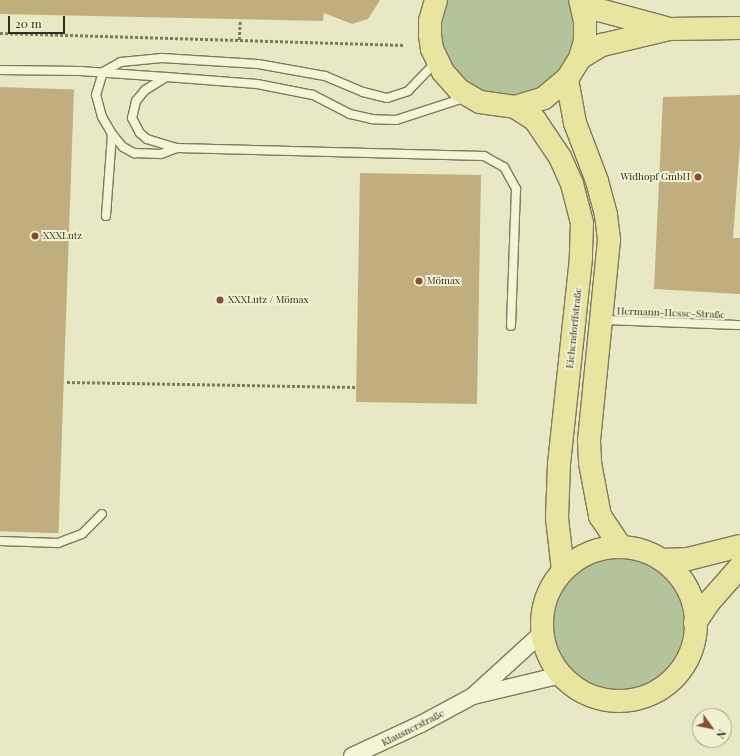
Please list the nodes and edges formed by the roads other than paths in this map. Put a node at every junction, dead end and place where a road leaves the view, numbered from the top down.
1 (436, 0) edge
2 (580, 1) edge
3 (669, 28) junction
4 (740, 28) edge
5 (580, 58) junction
6 (437, 62) junction
7 (0, 70) edge
8 (104, 72) junction
9 (166, 77) junction
10 (567, 79) junction
11 (469, 97) junction
12 (515, 107) junction
13 (112, 134) junction
14 (178, 148) junction
15 (106, 216) dead end
16 (602, 320) junction
17 (740, 325) edge
18 (511, 326) dead end
19 (102, 514) dead end
20 (0, 541) edge
21 (740, 546) edge
22 (621, 547) junction
23 (662, 560) junction
24 (740, 567) edge
25 (563, 571) junction
26 (695, 623) junction
27 (542, 633) junction
28 (561, 675) junction
29 (473, 696) junction
30 (352, 756) edge

1 - 6 main road
2 - 3 main road
2 - 5 main road
3 - 4 main road
3 - 5 main road
5 - 10 main road
6 - 8 lane
6 - 11 main road
7 - 8 lane
8 - 9 lane
8 - 13 lane
9 - 11 lane
9 - 14 lane
10 - 12 main road
10 - 16 main road
11 - 12 main road
12 - 25 main road, Eichendorffstraße
13 - 14 lane
13 - 15 lane
14 - 18 lane
16 - 17 lane, Hermann-Hesse-Straße
16 - 22 main road
19 - 20 lane
21 - 23 main road
22 - 23 main road
22 - 25 main road
23 - 26 main road
24 - 26 main road
25 - 27 main road
26 - 28 main road
27 - 28 main road
27 - 29 street, Klausnerstraße
28 - 29 street, Klausnerstraße
29 - 30 street, Klausnerstraße

